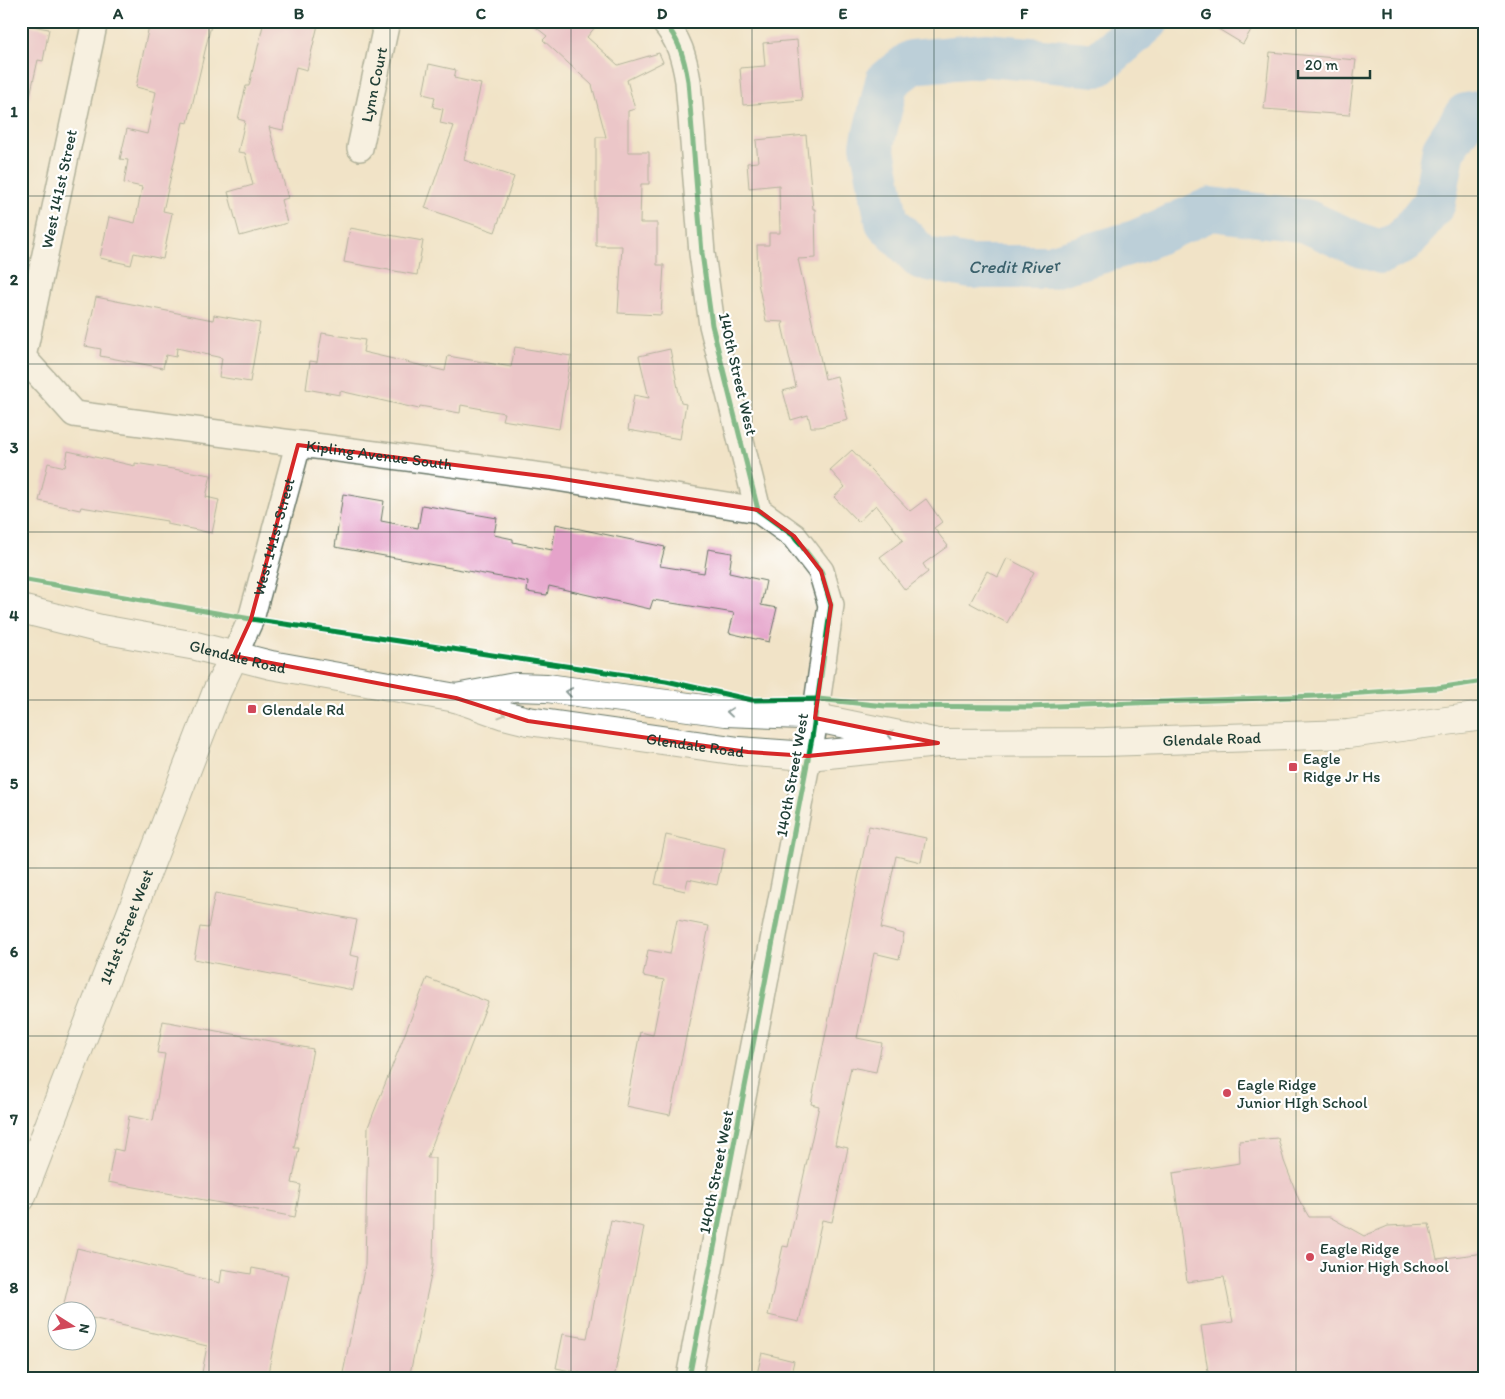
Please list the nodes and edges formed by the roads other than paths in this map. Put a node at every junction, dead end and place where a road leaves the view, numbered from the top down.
1 (95, 21) edge
2 (387, 21) edge
3 (663, 21) edge
4 (360, 148) dead end
5 (23, 357) joint
6 (298, 445) junction
7 (758, 510) junction
8 (21, 609) edge
9 (234, 656) junction
10 (456, 698) junction
11 (1484, 716) edge
12 (815, 718) junction
13 (938, 743) junction
14 (808, 756) junction
15 (21, 1198) edge
16 (689, 1378) edge

1 - 5 street, West 141st Street
2 - 4 street, Lynn Court
3 - 7 street, 140th Street West
5 - 6 street, Kipling Avenue South
6 - 7 street, Kipling Avenue South
6 - 9 street, West 141st Street
7 - 12 street, 140th Street West
8 - 9 main road, Glendale Road
9 - 10 main road, Glendale Road
9 - 15 main road, 141st Street West
12 -> 10 main road, Glendale Road
10 -> 14 main road, Glendale Road
11 - 13 main road, Glendale Road
13 -> 12 main road, Glendale Road
12 - 14 street, 140th Street West
13 - 14 main road, Glendale Road
14 - 16 street, 140th Street West

